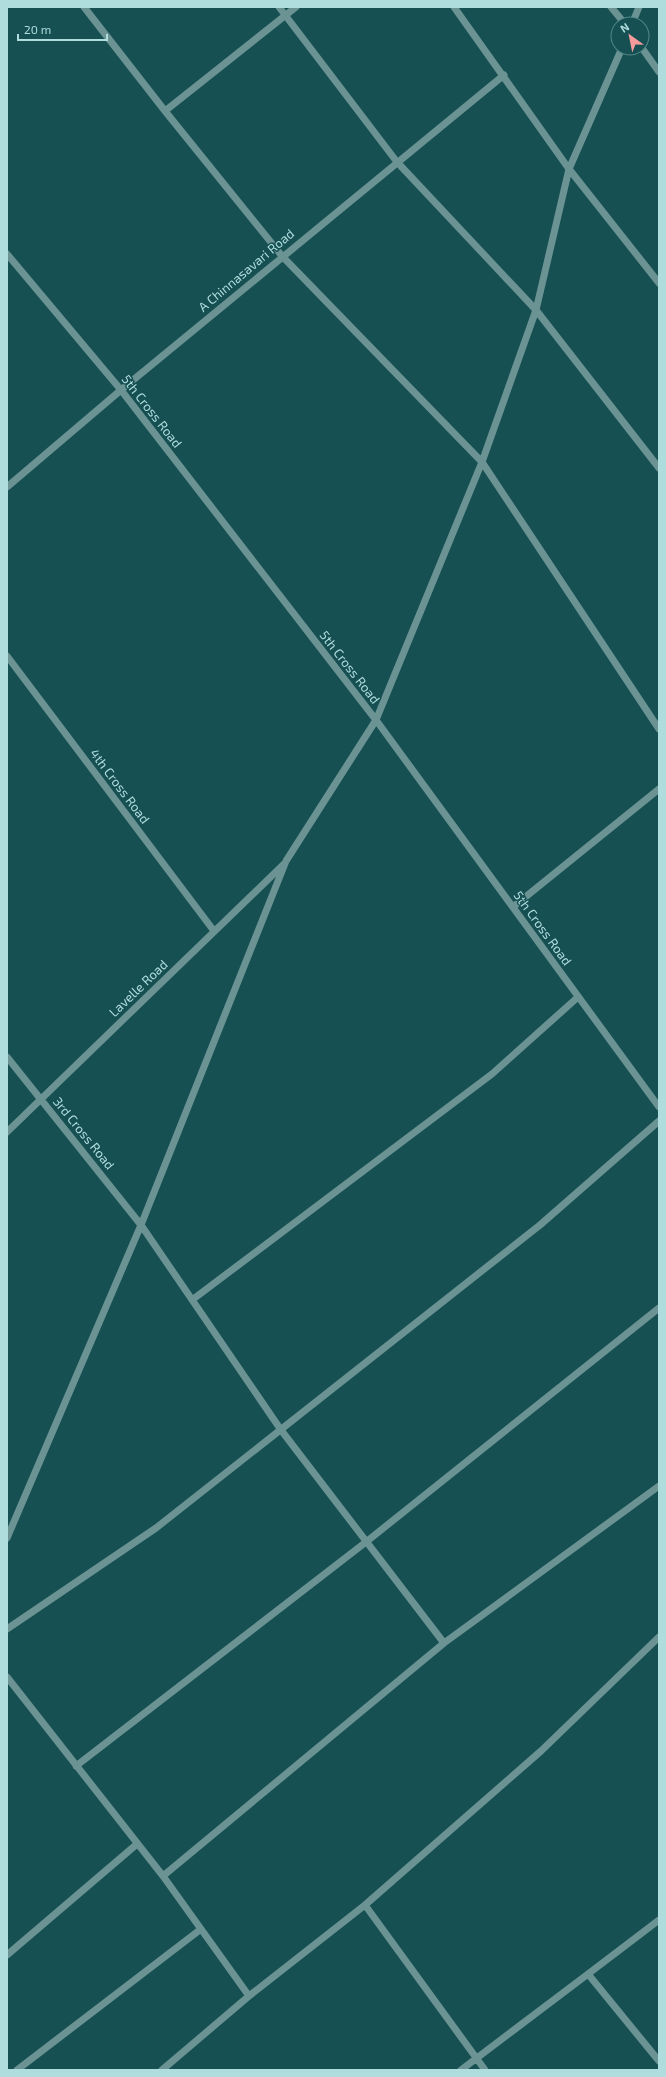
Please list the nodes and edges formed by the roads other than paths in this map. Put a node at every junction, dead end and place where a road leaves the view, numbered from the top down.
1 (84, 7) edge
2 (279, 7) edge
3 (296, 7) edge
4 (454, 7) edge
5 (611, 7) edge
6 (286, 16) junction
7 (618, 16) edge
8 (618, 56) edge
9 (648, 56) edge
10 (659, 72) edge
11 (504, 75) junction
12 (165, 111) junction
13 (397, 162) junction
14 (569, 169) junction
15 (7, 254) edge
16 (282, 256) junction
17 (659, 283) edge
18 (536, 310) junction
19 (121, 390) junction
20 (482, 462) junction
21 (659, 468) edge
22 (7, 487) edge
23 (7, 656) edge
24 (376, 720) junction
25 (659, 730) edge
26 (659, 789) edge
27 (286, 861) junction
28 (513, 907) junction
29 (214, 931) junction
30 (578, 997) junction
31 (7, 1057) edge
32 (41, 1100) junction
33 (659, 1107) edge
34 (659, 1121) edge
35 (7, 1132) edge
36 (141, 1225) junction
37 (192, 1300) junction
38 (659, 1308) edge
39 (281, 1430) junction
40 (659, 1486) edge
41 (7, 1538) edge
42 (366, 1542) junction
43 (7, 1629) edge
44 (659, 1637) edge
45 (444, 1643) junction
46 (7, 1678) edge
47 (76, 1766) junction
48 (138, 1844) junction
49 (163, 1876) junction
50 (365, 1905) junction
51 (659, 1920) edge
52 (201, 1929) junction
53 (7, 1955) edge
54 (588, 1974) junction
55 (249, 1996) junction
56 (476, 2059) junction
57 (659, 2061) edge
58 (17, 2070) edge
59 (162, 2070) edge
60 (461, 2070) edge
61 (485, 2070) edge

1 - 12 street
2 - 6 street
3 - 6 street
4 - 11 street
5 - 7 street
6 - 12 street
6 - 13 street
8 - 14 street
9 - 10 street
11 - 13 street, A Chinnasavari Road
11 - 14 street
12 - 16 street
13 - 16 street, A Chinnasavari Road
13 - 18 street
14 - 17 street
14 - 18 street
15 - 19 street, 5th Cross Road
16 - 19 street, A Chinnasavari Road
16 - 20 street
18 - 20 street
18 - 21 street
19 - 22 street, A Chinnasavari Road
19 - 24 street, 5th Cross Road
20 - 24 street
20 - 25 street
23 - 29 street, 4th Cross Road
24 - 27 street
24 - 28 street, 5th Cross Road
26 - 28 street
27 - 29 street, Lavelle Road
27 - 36 street
28 - 30 street, 5th Cross Road
29 - 32 street, Lavelle Road
30 - 33 street, 5th Cross Road
30 - 37 street
31 - 32 street, 3rd Cross Road
32 - 35 street, Lavelle Road
32 - 36 street, 3rd Cross Road
34 - 39 street
36 - 37 street, 3rd Cross Road
36 - 41 street
37 - 39 street, 3rd Cross Road
38 - 42 street
39 - 42 street, 3rd Cross Road
39 - 43 street
40 - 45 street
42 - 45 street, 3rd Cross Road
42 - 47 street
44 - 50 street
45 - 49 street
46 - 47 street
47 - 48 street
48 - 49 street
48 - 53 street
49 - 52 street
50 - 55 street
50 - 56 street
51 - 54 street
52 - 55 street
52 - 58 street
54 - 56 street
54 - 57 street
55 - 59 street
56 - 60 street
56 - 61 street

